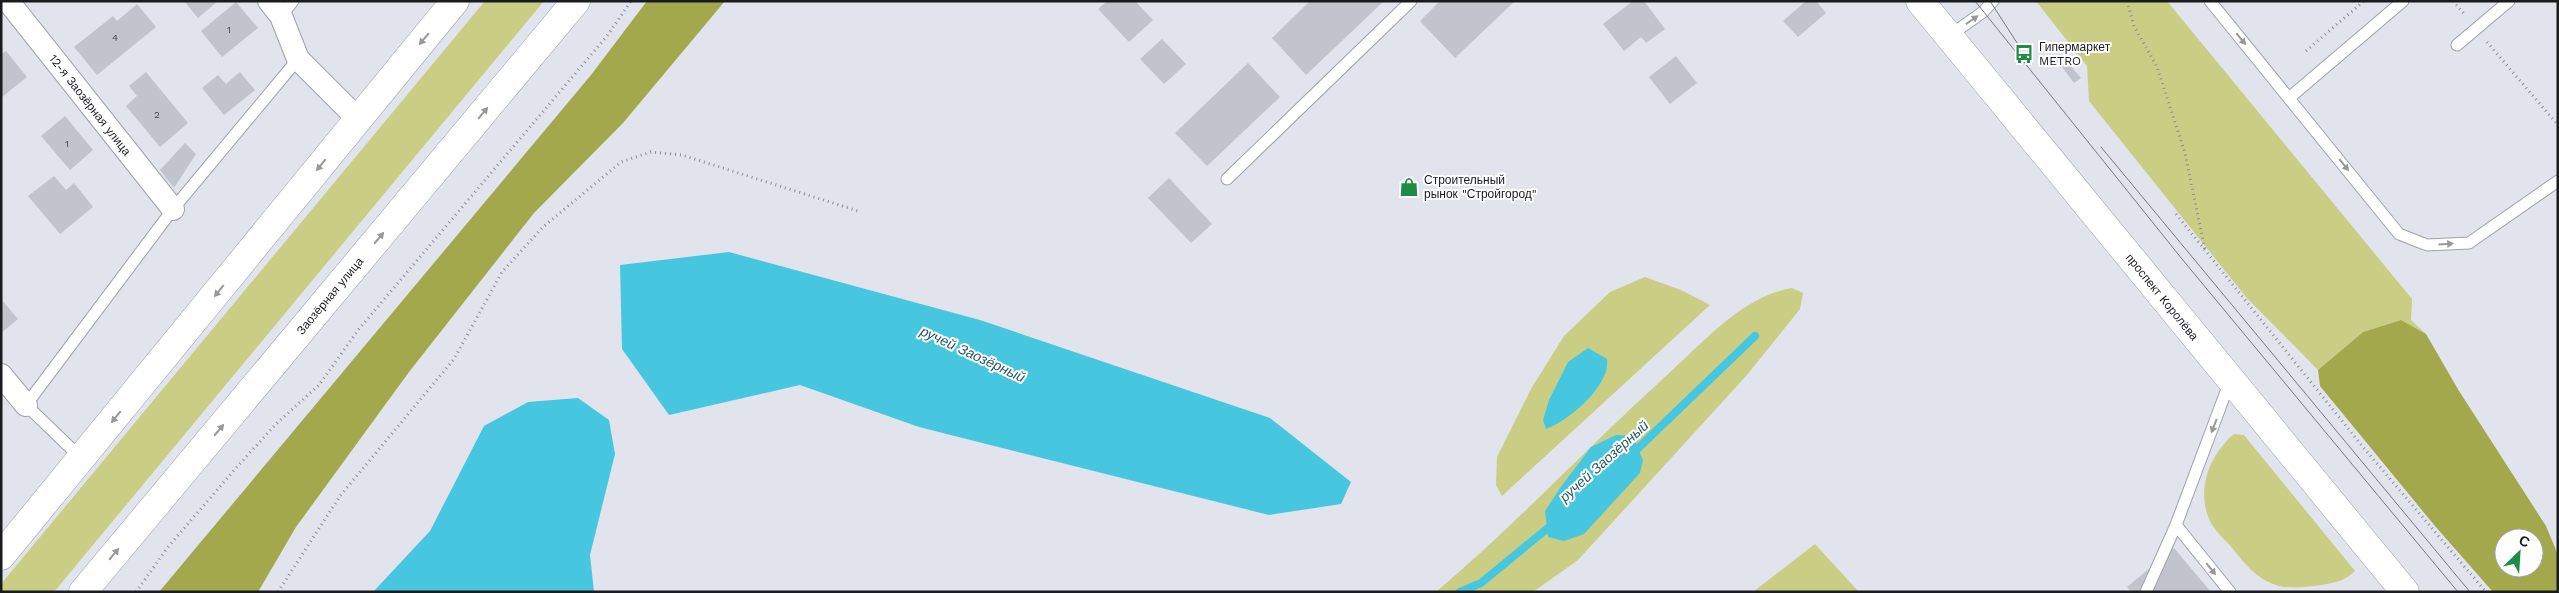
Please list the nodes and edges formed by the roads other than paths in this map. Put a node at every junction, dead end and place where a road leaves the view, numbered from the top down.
1 (8, 1) edge
2 (455, 1) edge
3 (576, 1) edge
4 (1411, 1) edge
5 (1920, 1) edge
6 (1993, 1) edge
7 (2210, 1) edge
8 (2403, 1) edge
9 (2509, 1) edge
10 (281, 6) edge
11 (1949, 36) junction
12 (2457, 45) dead end
13 (298, 58) junction
14 (2289, 98) junction
15 (358, 119) junction
16 (1226, 179) dead end
17 (2558, 180) edge
18 (173, 209) junction
19 (1, 375) edge
20 (2230, 380) junction
21 (26, 406) junction
22 (83, 459) junction
23 (2176, 525) junction
24 (1, 556) edge
25 (83, 592) edge
26 (2146, 592) edge
27 (2230, 592) edge
28 (2405, 592) edge

1 - 18 street, 12-я Заозёрная улица
2 -> 15 main road
25 -> 3 main road, Заозёрная улица
4 - 16 lane
5 - 11 main road, проспект Королёва
11 -> 6 lane
7 -> 14 lane
8 - 14 lane
9 - 12 lane
10 - 13 street
11 - 20 main road, проспект Королёва
13 - 15 street
13 - 18 lane
14 -> 17 lane
15 -> 22 main road
18 - 21 lane
19 - 21 street
20 -> 23 lane
20 - 28 main road, проспект Королёва
21 - 22 lane
22 - 24 main road
23 - 26 lane
23 -> 27 lane

